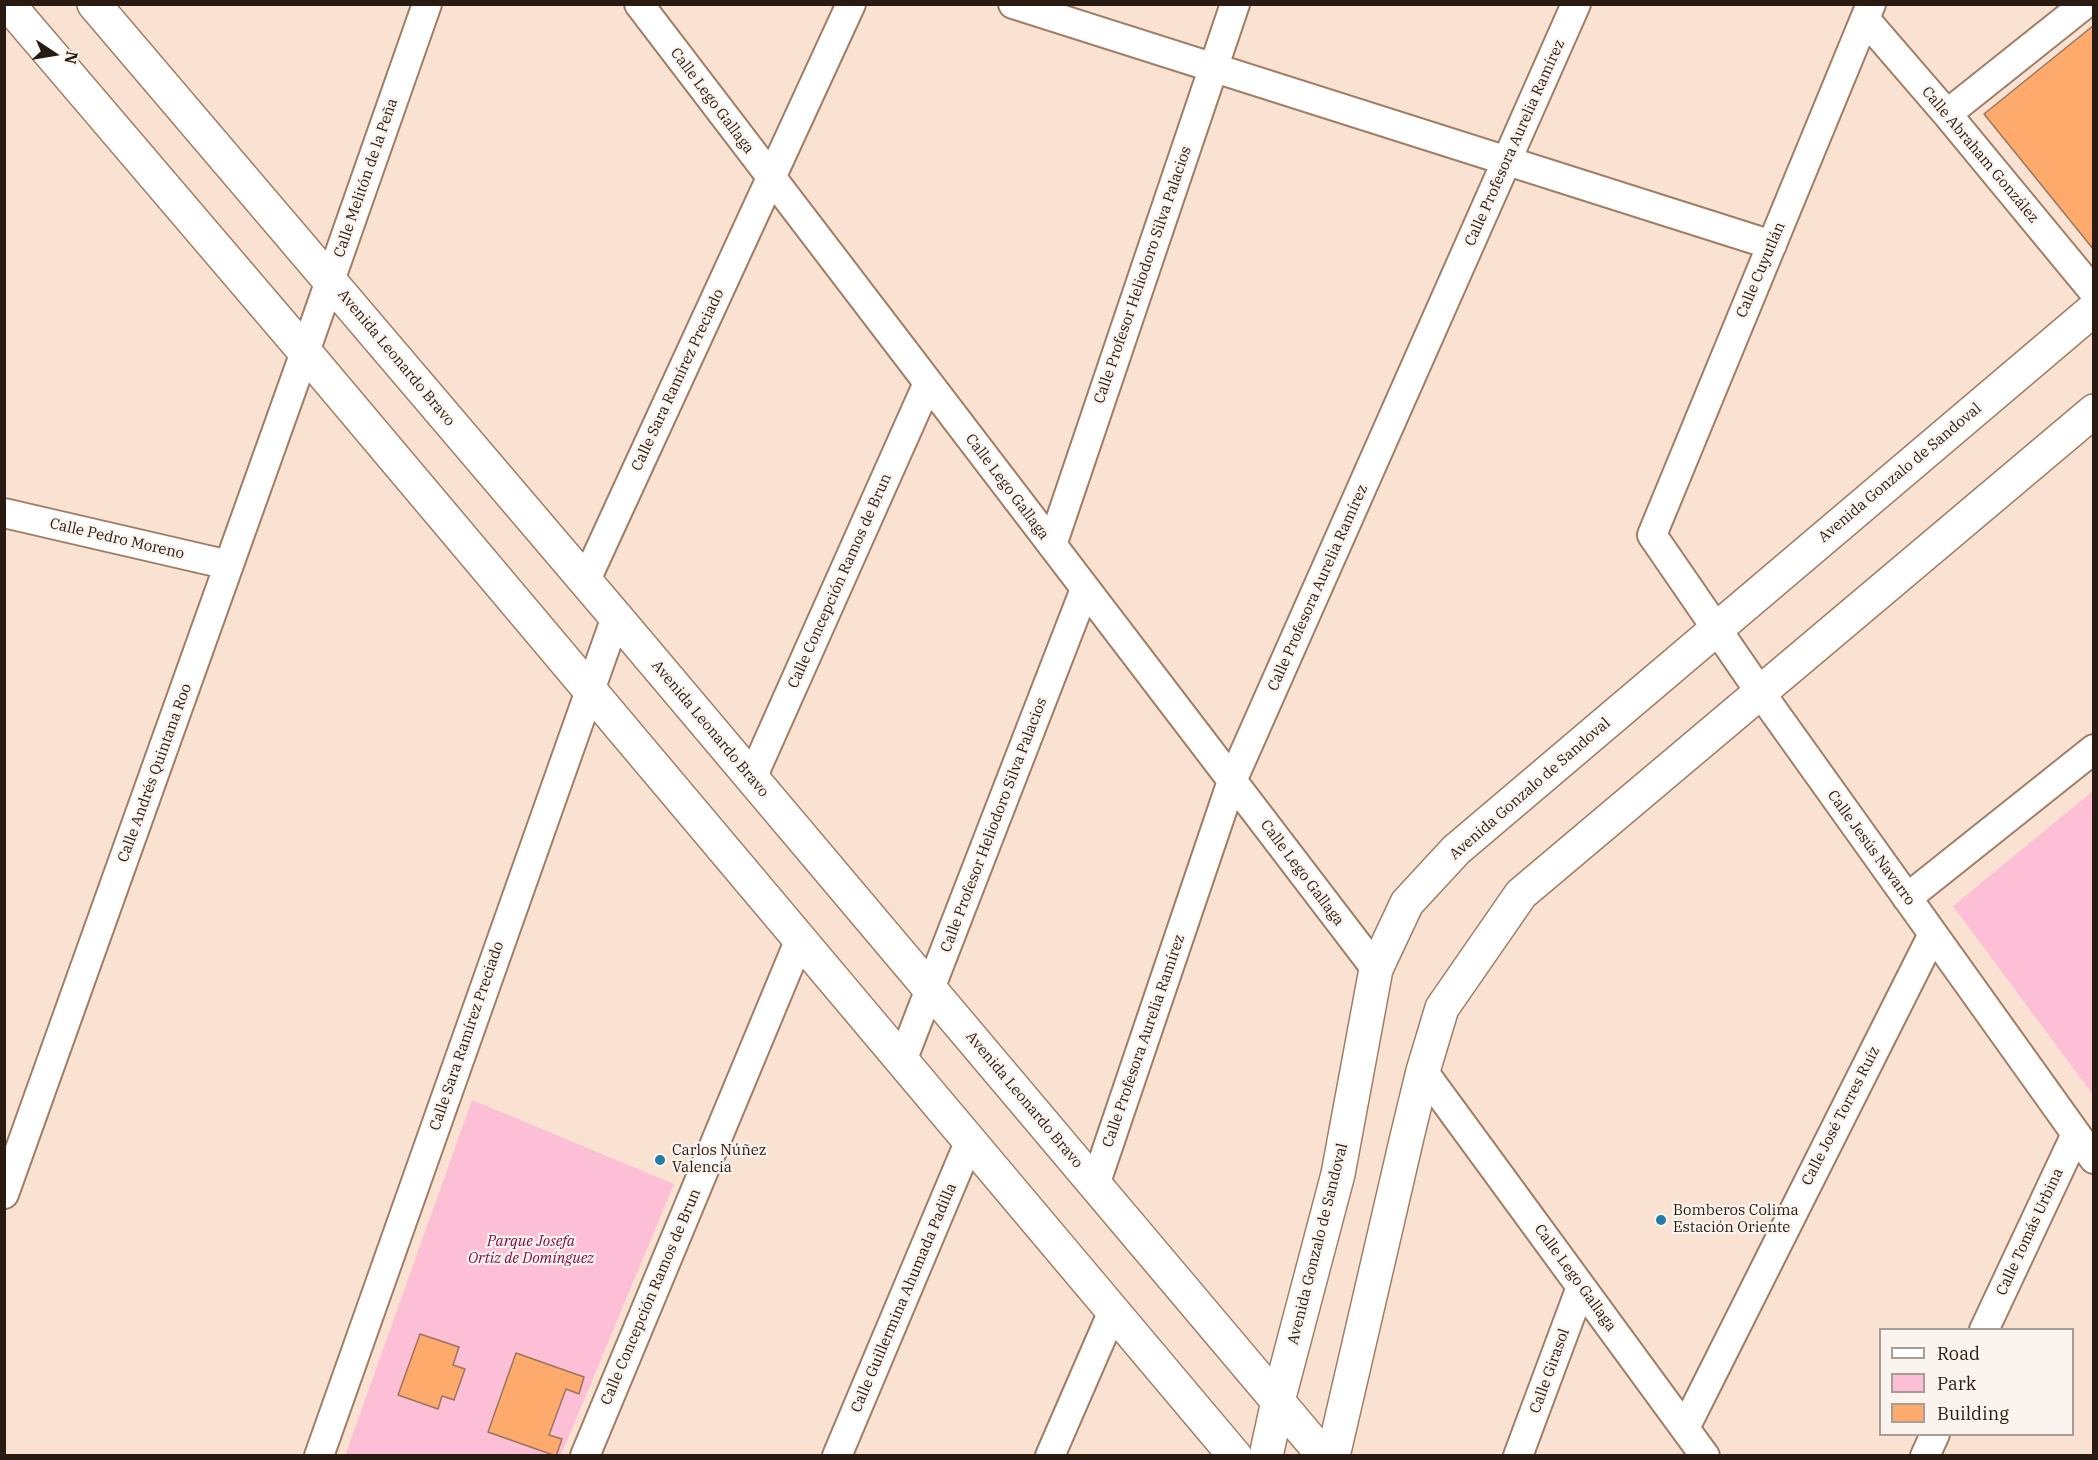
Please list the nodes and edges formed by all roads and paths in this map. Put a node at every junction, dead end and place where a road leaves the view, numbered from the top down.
1 (8, 4) edge
2 (94, 4) edge
3 (427, 4) edge
4 (639, 4) edge
5 (851, 4) edge
6 (1013, 4) edge
7 (1235, 4) edge
8 (1576, 4) edge
9 (2085, 4) edge
10 (1868, 12) edge
11 (1213, 68) junction
12 (1947, 114) junction
13 (1507, 161) junction
14 (772, 178) junction
15 (1772, 245) junction
16 (330, 281) junction
17 (2094, 292) edge
18 (2094, 309) edge
19 (305, 352) junction
20 (928, 383) junction
21 (2094, 411) edge
22 (4, 513) edge
23 (1652, 535) joint
24 (1052, 545) junction
25 (229, 565) junction
26 (585, 582) junction
27 (1085, 589) junction
28 (615, 617) junction
29 (1717, 629) junction
30 (590, 691) junction
31 (1760, 692) junction
32 (2094, 749) edge
33 (752, 778) junction
34 (1232, 781) junction
35 (1907, 898) junction
36 (1933, 934) junction
37 (800, 939) junction
38 (1376, 969) junction
39 (930, 990) junction
40 (902, 1061) junction
41 (1423, 1071) junction
42 (2076, 1134) junction
43 (970, 1140) junction
44 (2094, 1159) edge
45 (1095, 1185) junction
46 (4, 1194) edge
47 (1581, 1287) junction
48 (1113, 1311) junction
49 (1984, 1328) edge
50 (1278, 1401) junction
51 (1685, 1428) junction
52 (1934, 1436) edge
53 (319, 1455) edge
54 (585, 1455) edge
55 (837, 1455) edge
56 (1050, 1455) edge
57 (1235, 1455) edge
58 (1266, 1455) edge
59 (1324, 1455) edge
60 (1333, 1455) edge
61 (1518, 1455) edge
62 (1705, 1455) edge
63 (1925, 1455) edge

1 - 19 street
2 - 16 street, Avenida Leonardo Bravo
3 - 16 street, Calle Melitón de la Peña
4 - 14 street, Calle Lego Gallaga
5 - 14 street, Calle Sara Ramírez Preciado
6 - 11 street
7 - 11 street, Calle Profesor Heliodoro Silva Palacios
8 - 13 street, Calle Profesora Aurelia Ramírez
9 - 12 street
10 - 12 street, Calle Abraham González
10 - 15 street, Calle Cuyutlán
11 - 13 street
11 - 24 street, Calle Profesor Heliodoro Silva Palacios
12 - 17 street, Calle Abraham González
13 - 15 street
13 - 34 street, Calle Profesora Aurelia Ramírez
14 - 20 street, Calle Lego Gallaga
14 - 26 street, Calle Sara Ramírez Preciado
15 - 23 street, Calle Cuyutlán
16 - 19 street, Calle Melitón de la Peña
16 - 26 street, Avenida Leonardo Bravo
18 - 29 street, Avenida Gonzalo de Sandoval
19 - 25 street, Calle Andrés Quintana Roo
19 - 30 street
20 - 24 street, Calle Lego Gallaga
20 - 33 street, Calle Concepción Ramos de Brun
21 - 31 street
22 - 25 street, Calle Pedro Moreno
23 - 29 street, Calle Jesús Navarro
24 - 27 street, Calle Lego Gallaga
25 - 46 street, Calle Andrés Quintana Roo
26 - 28 street, Avenida Leonardo Bravo
27 - 34 street, Calle Lego Gallaga
27 - 39 street, Calle Profesor Heliodoro Silva Palacios
28 - 30 street, Calle Sara Ramírez Preciado
28 - 33 street, Avenida Leonardo Bravo
29 - 31 street, Calle Jesús Navarro
29 - 38 street, Avenida Gonzalo de Sandoval
30 - 37 street
30 - 53 street, Calle Sara Ramírez Preciado
31 - 35 street, Calle Jesús Navarro
31 - 41 street
32 - 35 street
33 - 39 street, Avenida Leonardo Bravo
34 - 38 street, Calle Lego Gallaga
34 - 45 street, Calle Profesora Aurelia Ramírez
35 - 36 street, Calle Jesús Navarro
36 - 42 street, Calle Jesús Navarro
36 - 51 street, Calle José Torres Ruíz
37 - 40 street
37 - 54 street, Calle Concepción Ramos de Brun
38 - 50 street, Avenida Gonzalo de Sandoval
39 - 40 street, Calle Profesor Heliodoro Silva Palacios
39 - 45 street, Avenida Leonardo Bravo
40 - 43 street
41 - 47 street, Calle Lego Gallaga
41 - 60 street
42 - 44 street, Calle Jesús Navarro
42 - 49 street, Calle Tomás Urbina
43 - 48 street
43 - 55 street, Calle Guillermina Ahumada Padilla
45 - 50 street, Avenida Leonardo Bravo
47 - 51 street, Calle Lego Gallaga
47 - 61 street, Calle Girasol
48 - 56 street
48 - 57 street
50 - 58 street, Avenida Gonzalo de Sandoval
50 - 59 street, Avenida Leonardo Bravo
51 - 62 street, Calle Lego Gallaga
52 - 63 street

